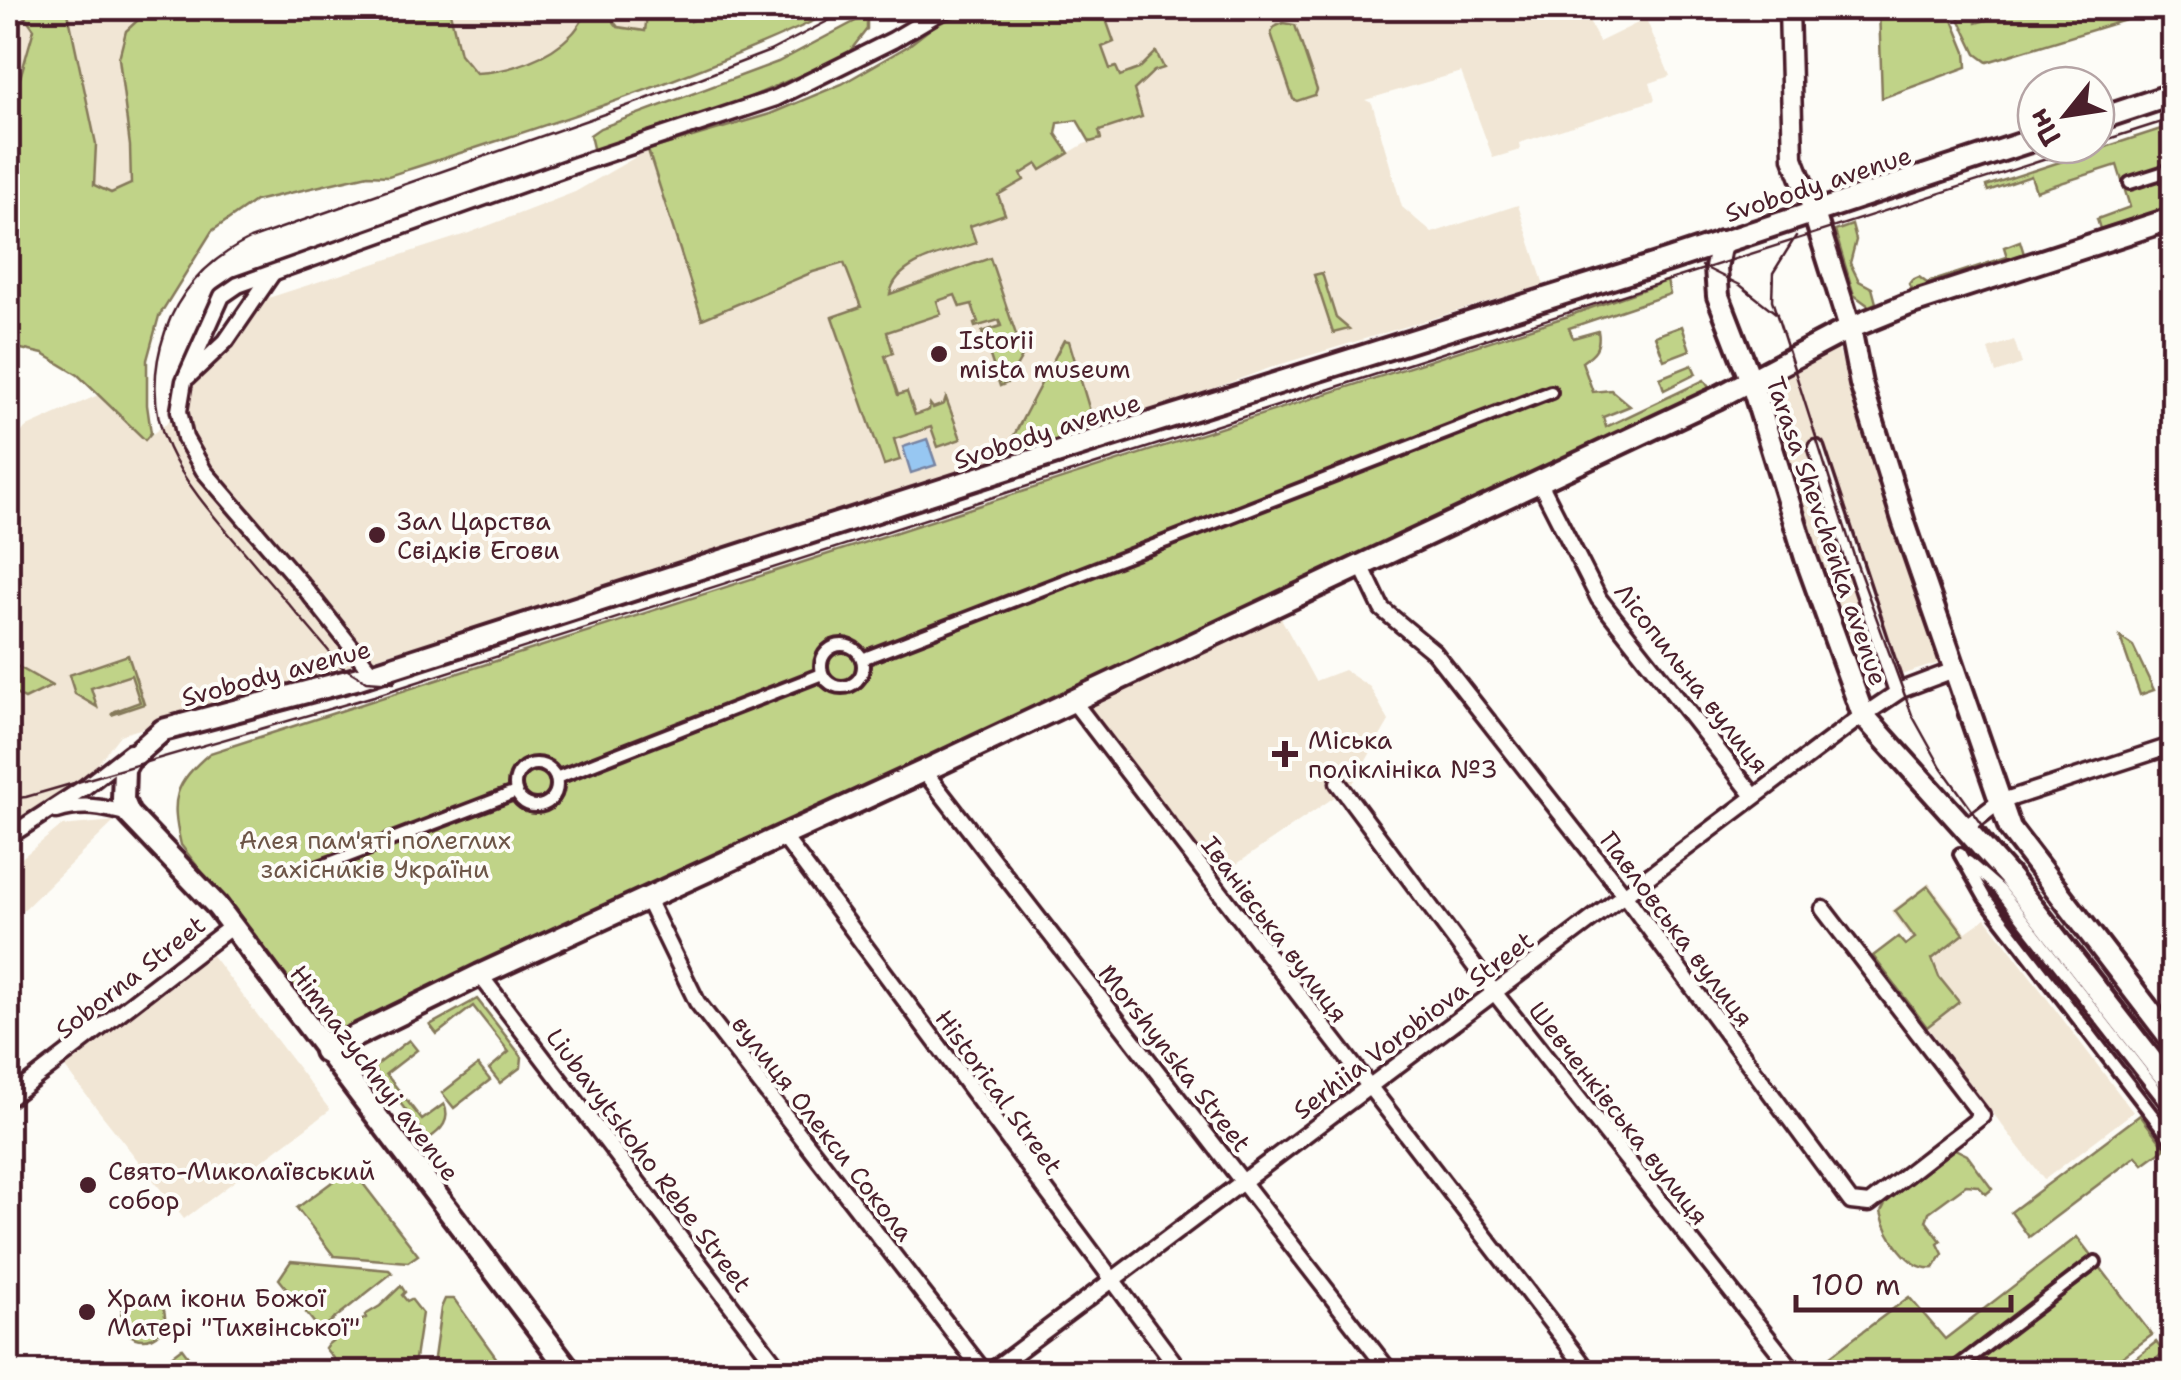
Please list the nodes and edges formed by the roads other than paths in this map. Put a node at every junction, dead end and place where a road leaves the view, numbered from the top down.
1 (946, 8) edge
2 (1789, 8) edge
3 (2174, 94) edge
4 (2116, 113) edge
5 (2016, 145) edge
6 (2174, 169) edge
7 (2130, 183) dead end
8 (1813, 210) junction
9 (2174, 218) edge
10 (1720, 242) junction
11 (272, 274) junction
12 (1850, 328) junction
13 (184, 381) junction
14 (1751, 381) junction
15 (1551, 392) dead end
16 (1816, 448) dead end
17 (1539, 481) junction
18 (1361, 565) junction
19 (862, 659) junction
20 (1954, 670) junction
21 (372, 674) junction
22 (822, 674) junction
23 (1897, 692) junction
24 (1072, 701) junction
25 (1864, 715) junction
26 (163, 730) junction
27 (2174, 745) edge
28 (924, 771) junction
29 (556, 778) junction
30 (1338, 782) dead end
31 (85, 788) junction
32 (516, 792) junction
33 (1754, 796) junction
34 (1999, 802) junction
35 (129, 814) junction
36 (44, 815) junction
37 (8, 823) edge
38 (1965, 828) junction
39 (784, 836) junction
40 (8, 837) edge
41 (317, 868) dead end
42 (1624, 893) junction
43 (647, 899) junction
44 (1823, 910) dead end
45 (232, 926) junction
46 (480, 975) junction
47 (1494, 992) junction
48 (2174, 1042) edge
49 (325, 1051) junction
50 (1368, 1088) junction
51 (2174, 1088) edge
52 (8, 1099) edge
53 (2174, 1114) edge
54 (2173, 1142) edge
55 (1242, 1182) junction
56 (2095, 1262) dead end
57 (1110, 1281) junction
58 (571, 1372) edge
59 (782, 1372) edge
60 (987, 1372) edge
61 (1181, 1372) edge
62 (1390, 1372) edge
63 (1590, 1372) edge
64 (1795, 1372) edge
65 (1951, 1372) edge

1 - 11 street
2 - 8 street
3 - 4 main road
5 - 8 main road, Svobody avenue
6 - 7 street
8 - 10 main road, Svobody avenue
8 - 12 main road
9 - 12 main road
10 - 14 main road, Tarasa Shevchenka avenue
10 - 21 main road, Svobody avenue
11 - 13 street
11 - 13 street
12 - 14 main road
12 - 20 main road
13 - 21 street
14 - 17 main road
14 - 25 main road, Tarasa Shevchenka avenue
15 - 19 street
16 - 23 street
17 - 18 main road
17 - 33 street, Лісопильна вулиця
18 - 24 main road
18 - 42 street, Павловська вулиця
19 - 22 street
19 - 22 street
20 - 23 street, Serhiia Vorobiova Street
20 - 34 main road
21 - 26 main road, Svobody avenue
22 - 29 street
23 - 25 street, Serhiia Vorobiova Street
24 - 28 main road
24 - 50 street, Іванівська вулиця
25 - 33 street, Serhiia Vorobiova Street
25 - 38 main road, Tarasa Shevchenka avenue
26 - 31 street, Svobody avenue
26 - 35 main road
27 - 34 street
28 - 39 main road
28 - 55 street, Morshynska Street
29 - 32 street
29 - 32 street
30 - 47 street, Шевченківська вулиця
31 - 35 street
31 - 36 street, Svobody avenue
32 - 41 street
33 - 42 street, Serhiia Vorobiova Street
34 - 38 street
34 - 48 main road
35 - 36 street
35 - 45 main road, Himnazychnyi avenue
36 - 37 street
36 - 40 street, Svobody avenue
38 - 51 main road, Tarasa Shevchenka avenue
39 - 43 main road
39 - 57 street, Historical Street
42 - 44 street, Павловська вулиця
42 - 47 street, Serhiia Vorobiova Street
43 - 46 main road
43 - 60 street, вулиця Олекси Сокола
45 - 49 main road, Himnazychnyi avenue
45 - 52 street, Soborna Street
46 - 49 main road
46 - 59 street, Liubavytskoho Rebe Street
47 - 50 street, Serhiia Vorobiova Street
47 - 64 street, Шевченківська вулиця
49 - 58 main road, Himnazychnyi avenue
50 - 55 street, Serhiia Vorobiova Street
50 - 63 street, Іванівська вулиця
53 - 54 street
55 - 57 street, Serhiia Vorobiova Street
55 - 62 street, Morshynska Street
56 - 65 street
57 - 60 street, Serhiia Vorobiova Street
57 - 61 street, Historical Street

